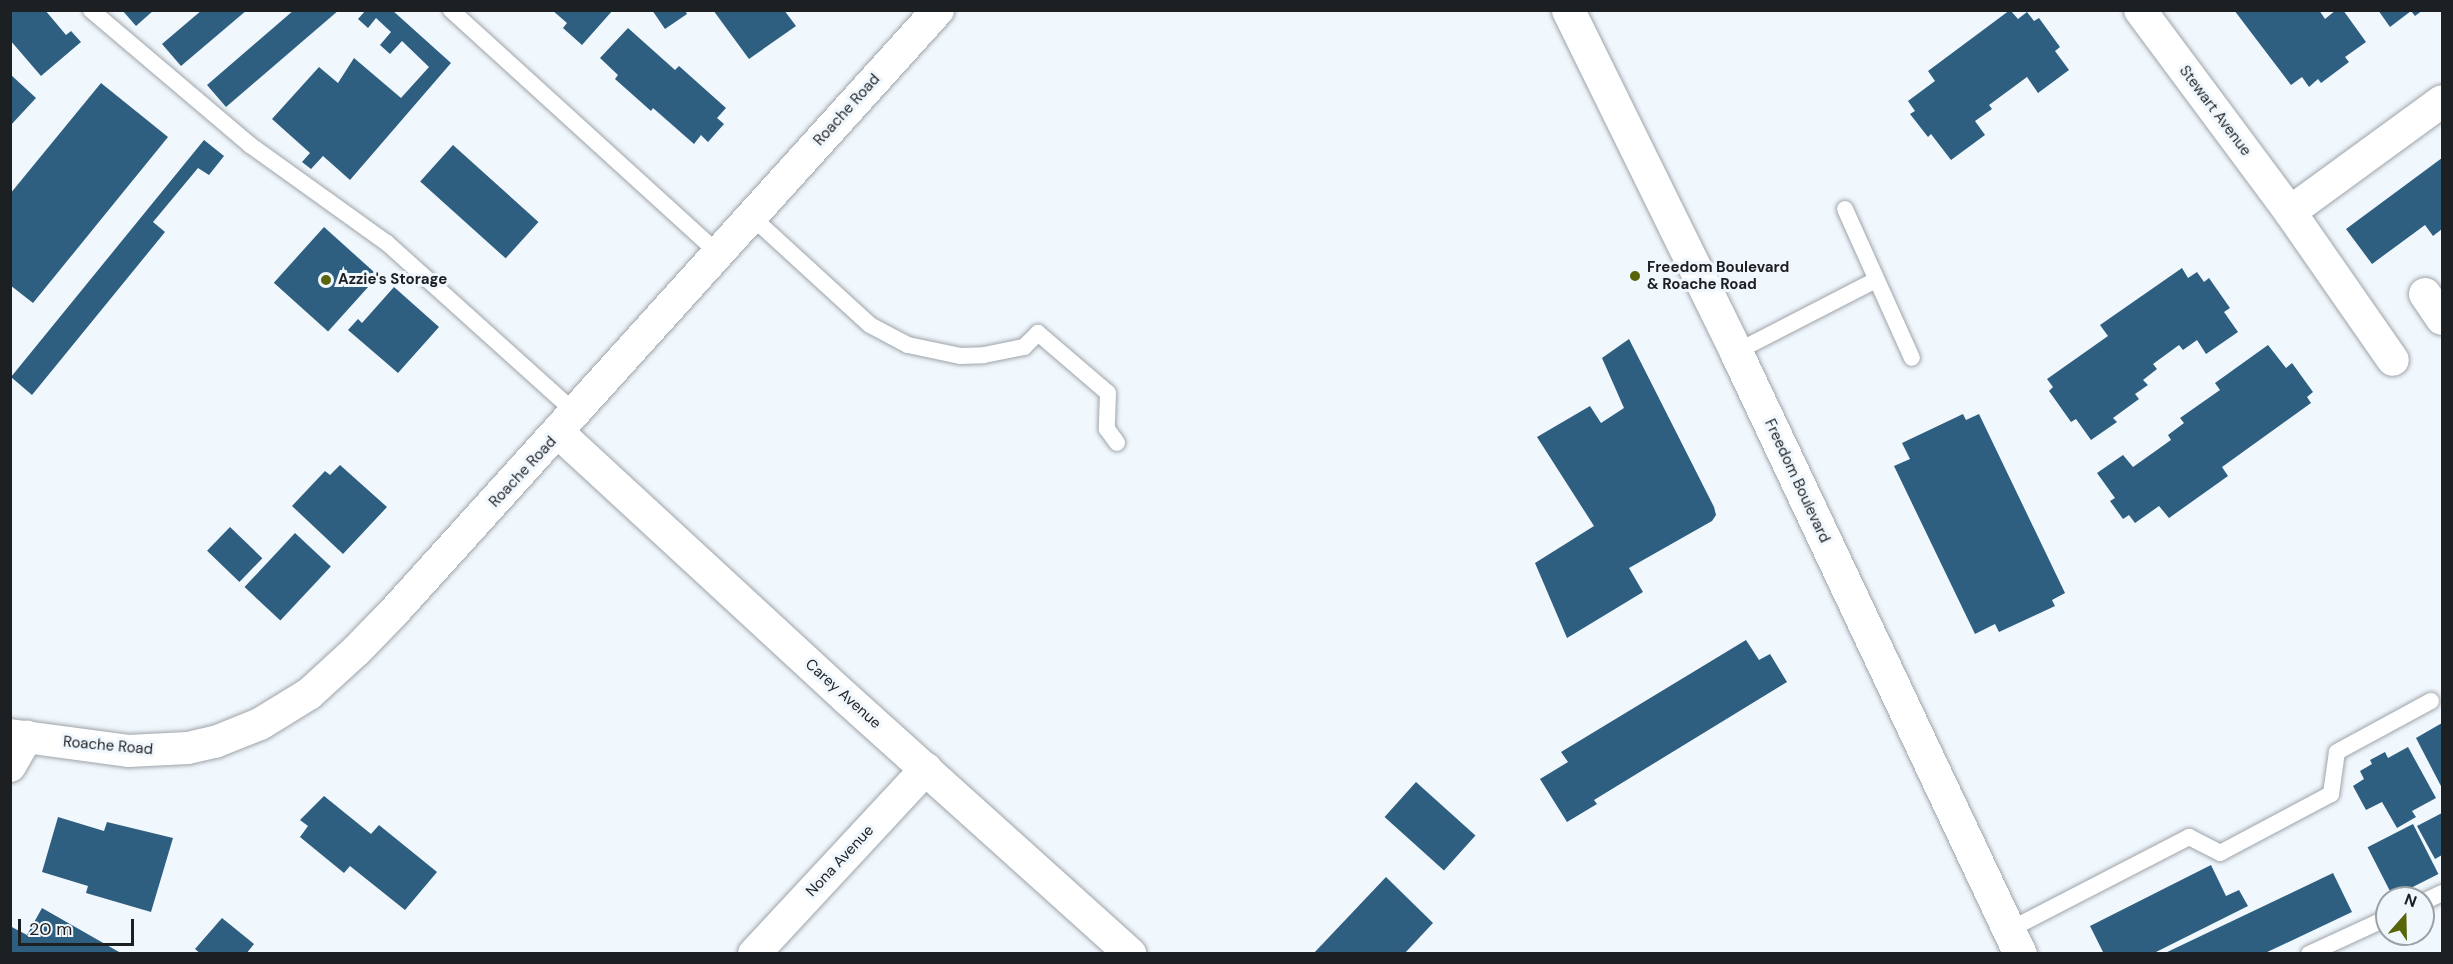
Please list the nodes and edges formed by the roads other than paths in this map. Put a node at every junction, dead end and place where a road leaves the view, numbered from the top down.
1 (92, 10) edge
2 (451, 10) edge
3 (1568, 10) edge
4 (2140, 10) edge
5 (937, 11) edge
6 (2442, 101) edge
7 (1845, 209) dead end
8 (2290, 212) junction
9 (751, 216) junction
10 (718, 254) junction
11 (1876, 280) junction
12 (2424, 294) dead end
13 (2442, 319) edge
14 (1736, 352) junction
15 (1912, 358) dead end
16 (2393, 360) dead end
17 (567, 422) junction
18 (1117, 443) dead end
19 (2431, 701) dead end
20 (19, 736) edge
21 (10, 766) edge
22 (926, 770) junction
23 (2375, 924) edge
24 (2015, 942) edge
25 (754, 954) edge
26 (1130, 954) edge
27 (2309, 954) edge

1 - 17 lane
2 - 10 lane
3 - 14 main road, Freedom Boulevard
4 - 8 street, Stewart Avenue
5 - 9 street, Roache Road
6 - 8 street
7 - 11 lane
8 - 16 street, Stewart Avenue
9 - 10 street, Roache Road
9 - 18 lane
10 - 17 street, Roache Road
11 - 14 lane
11 - 15 lane
12 - 13 street
14 - 24 main road, Freedom Boulevard
17 - 20 street, Roache Road
17 - 22 street, Carey Avenue
19 - 24 lane
20 - 21 street
22 - 25 street, Nona Avenue
22 - 26 street, Carey Avenue
23 - 27 lane

